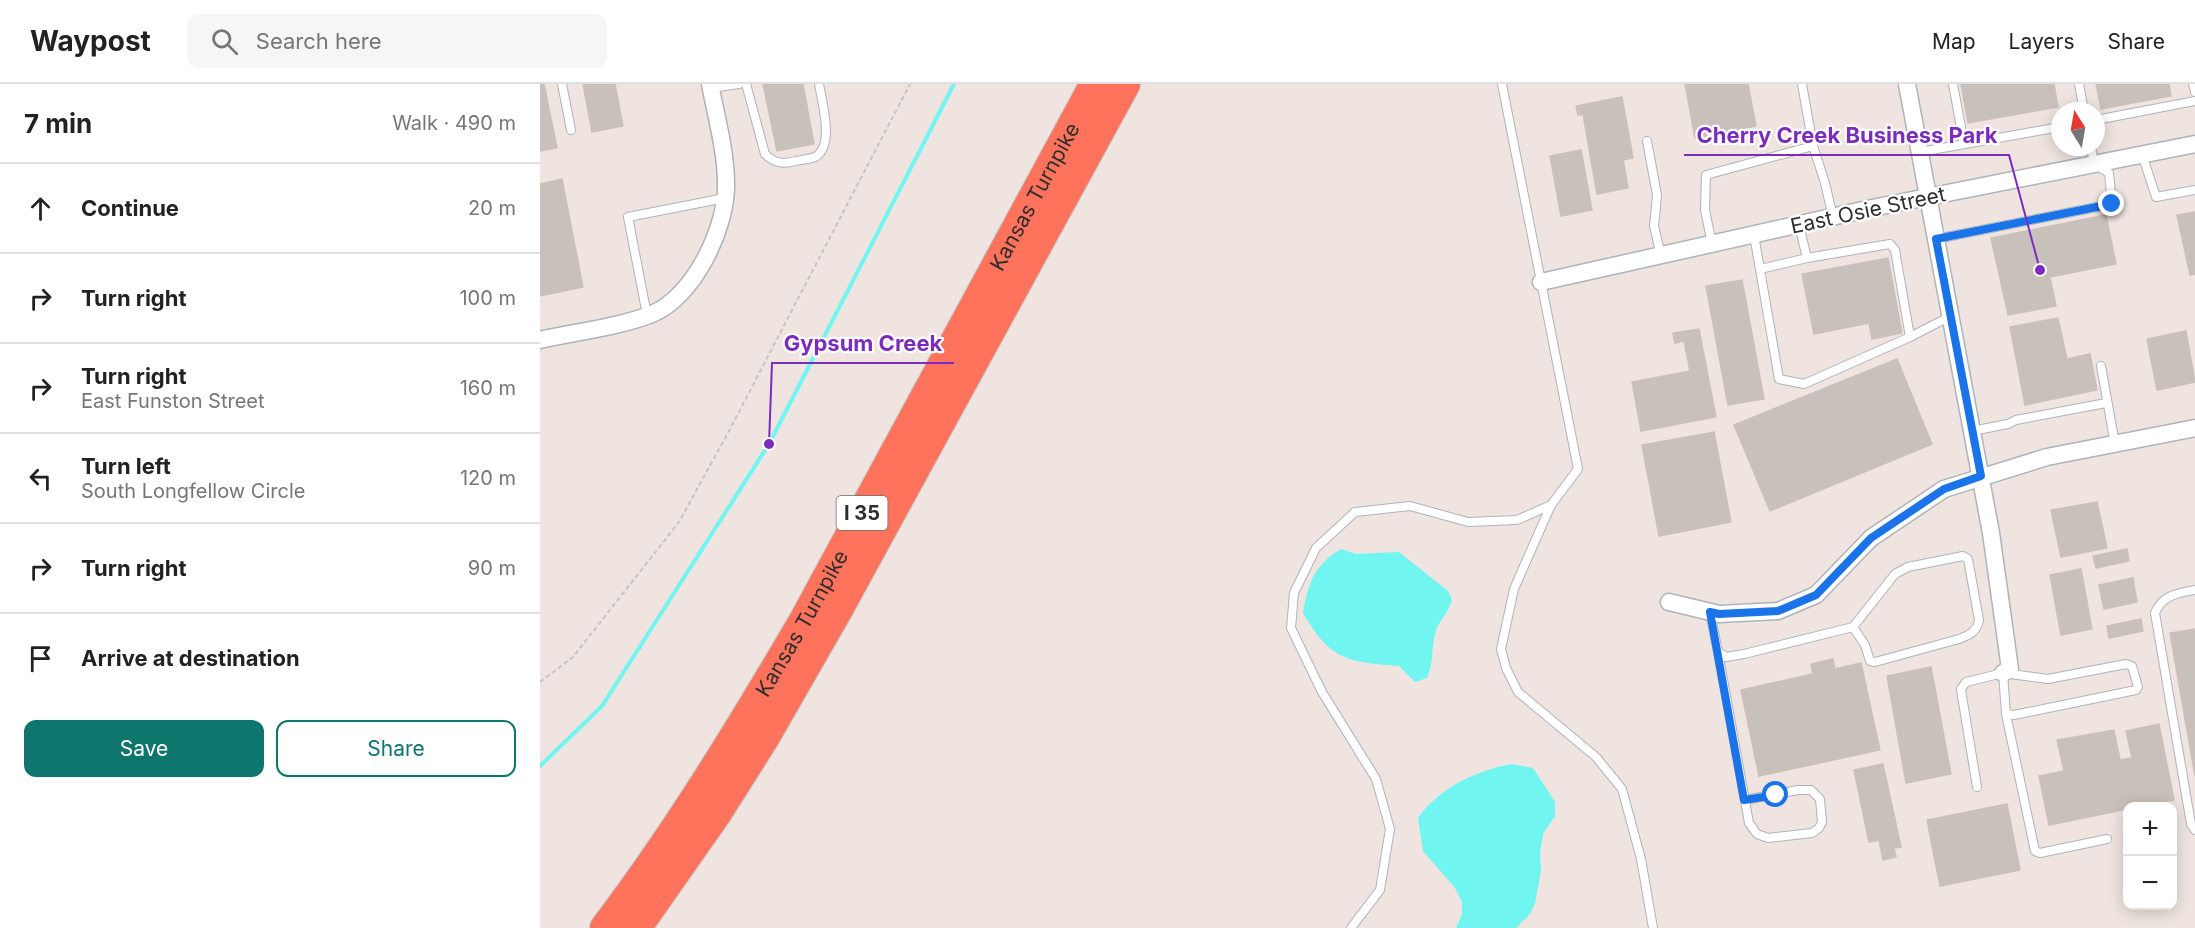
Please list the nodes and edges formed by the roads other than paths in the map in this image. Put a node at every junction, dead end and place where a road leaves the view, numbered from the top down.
1 (562, 84) edge
2 (739, 84) edge
3 (746, 84) edge
4 (819, 84) edge
5 (1095, 84) edge
6 (1125, 84) edge
7 (1502, 84) edge
8 (1802, 84) edge
9 (1907, 84) edge
10 (1953, 84) edge
11 (2079, 84) edge
12 (2193, 84) edge
13 (710, 86) edge
14 (2195, 92) edge
15 (2195, 101) edge
16 (2082, 102) edge
17 (2105, 118) edge
18 (2051, 129) edge
19 (571, 130) dead end
20 (1647, 141) dead end
21 (1964, 144) junction
22 (2195, 144) edge
23 (1813, 146) junction
24 (1920, 152) junction
25 (2142, 154) junction
26 (2093, 156) edge
27 (2094, 164) junction
28 (2195, 190) edge
29 (1929, 197) junction
30 (725, 198) junction
31 (1833, 217) junction
32 (1799, 225) junction
33 (1754, 235) junction
34 (1936, 239) junction
35 (1712, 244) junction
36 (1661, 256) junction
37 (1807, 258) junction
38 (1760, 272) junction
39 (1541, 282) junction
40 (647, 315) junction
41 (1951, 316) junction
42 (1911, 337) junction
43 (540, 340) edge
44 (2101, 366) dead end
45 (2106, 404) junction
46 (2195, 428) edge
47 (1972, 431) junction
48 (2115, 444) junction
49 (1981, 476) junction
50 (1551, 505) junction
51 (2195, 590) edge
52 (1669, 602) dead end
53 (1710, 612) junction
54 (1853, 627) junction
55 (1718, 652) junction
56 (2003, 673) junction
57 (2006, 714) junction
58 (1977, 787) dead end
59 (1744, 800) junction
60 (2195, 830) edge
61 (2107, 839) dead end
62 (605, 928) edge
63 (636, 928) edge
64 (1351, 928) edge
65 (1653, 928) edge

1 - 19 lane
2 - 13 lane
3 - 4 lane
5 - 62 highway, Kansas Turnpike / I 35
6 - 63 highway, Kansas Turnpike / I 35
7 - 39 lane
8 - 23 lane
9 - 24 street
10 - 21 lane
11 - 16 lane
12 - 14 lane
13 - 30 street
15 - 17 lane
18 - 21 lane
20 - 36 lane
21 - 24 lane
22 - 25 street, East Osie Street
23 - 31 lane
23 - 35 lane
24 - 29 street
25 - 27 street, East Osie Street
25 - 28 lane
26 - 27 lane
27 - 29 street, East Osie Street
27 - 34 lane
29 - 31 street, East Osie Street
29 - 34 street
30 - 40 street
30 - 40 lane
31 - 32 street, East Osie Street
32 - 33 street, East Osie Street
32 - 37 lane
33 - 35 street, East Osie Street
33 - 38 lane
34 - 41 street
35 - 36 street, East Osie Street
36 - 39 street, East Osie Street
37 - 38 lane
37 - 42 lane
38 - 42 lane
39 - 50 lane
40 - 43 street
41 - 42 lane
41 - 47 street
44 - 45 lane
45 - 47 lane
45 - 48 lane
46 - 48 street
47 - 49 street
48 - 49 street
49 - 53 street
49 - 56 street
50 - 64 lane
50 - 65 lane
51 - 60 lane
52 - 53 street
53 - 55 lane
54 - 54 lane
54 - 55 lane
55 - 59 lane
56 - 57 lane
56 - 57 lane
56 - 58 lane
57 - 61 lane
59 - 59 lane

